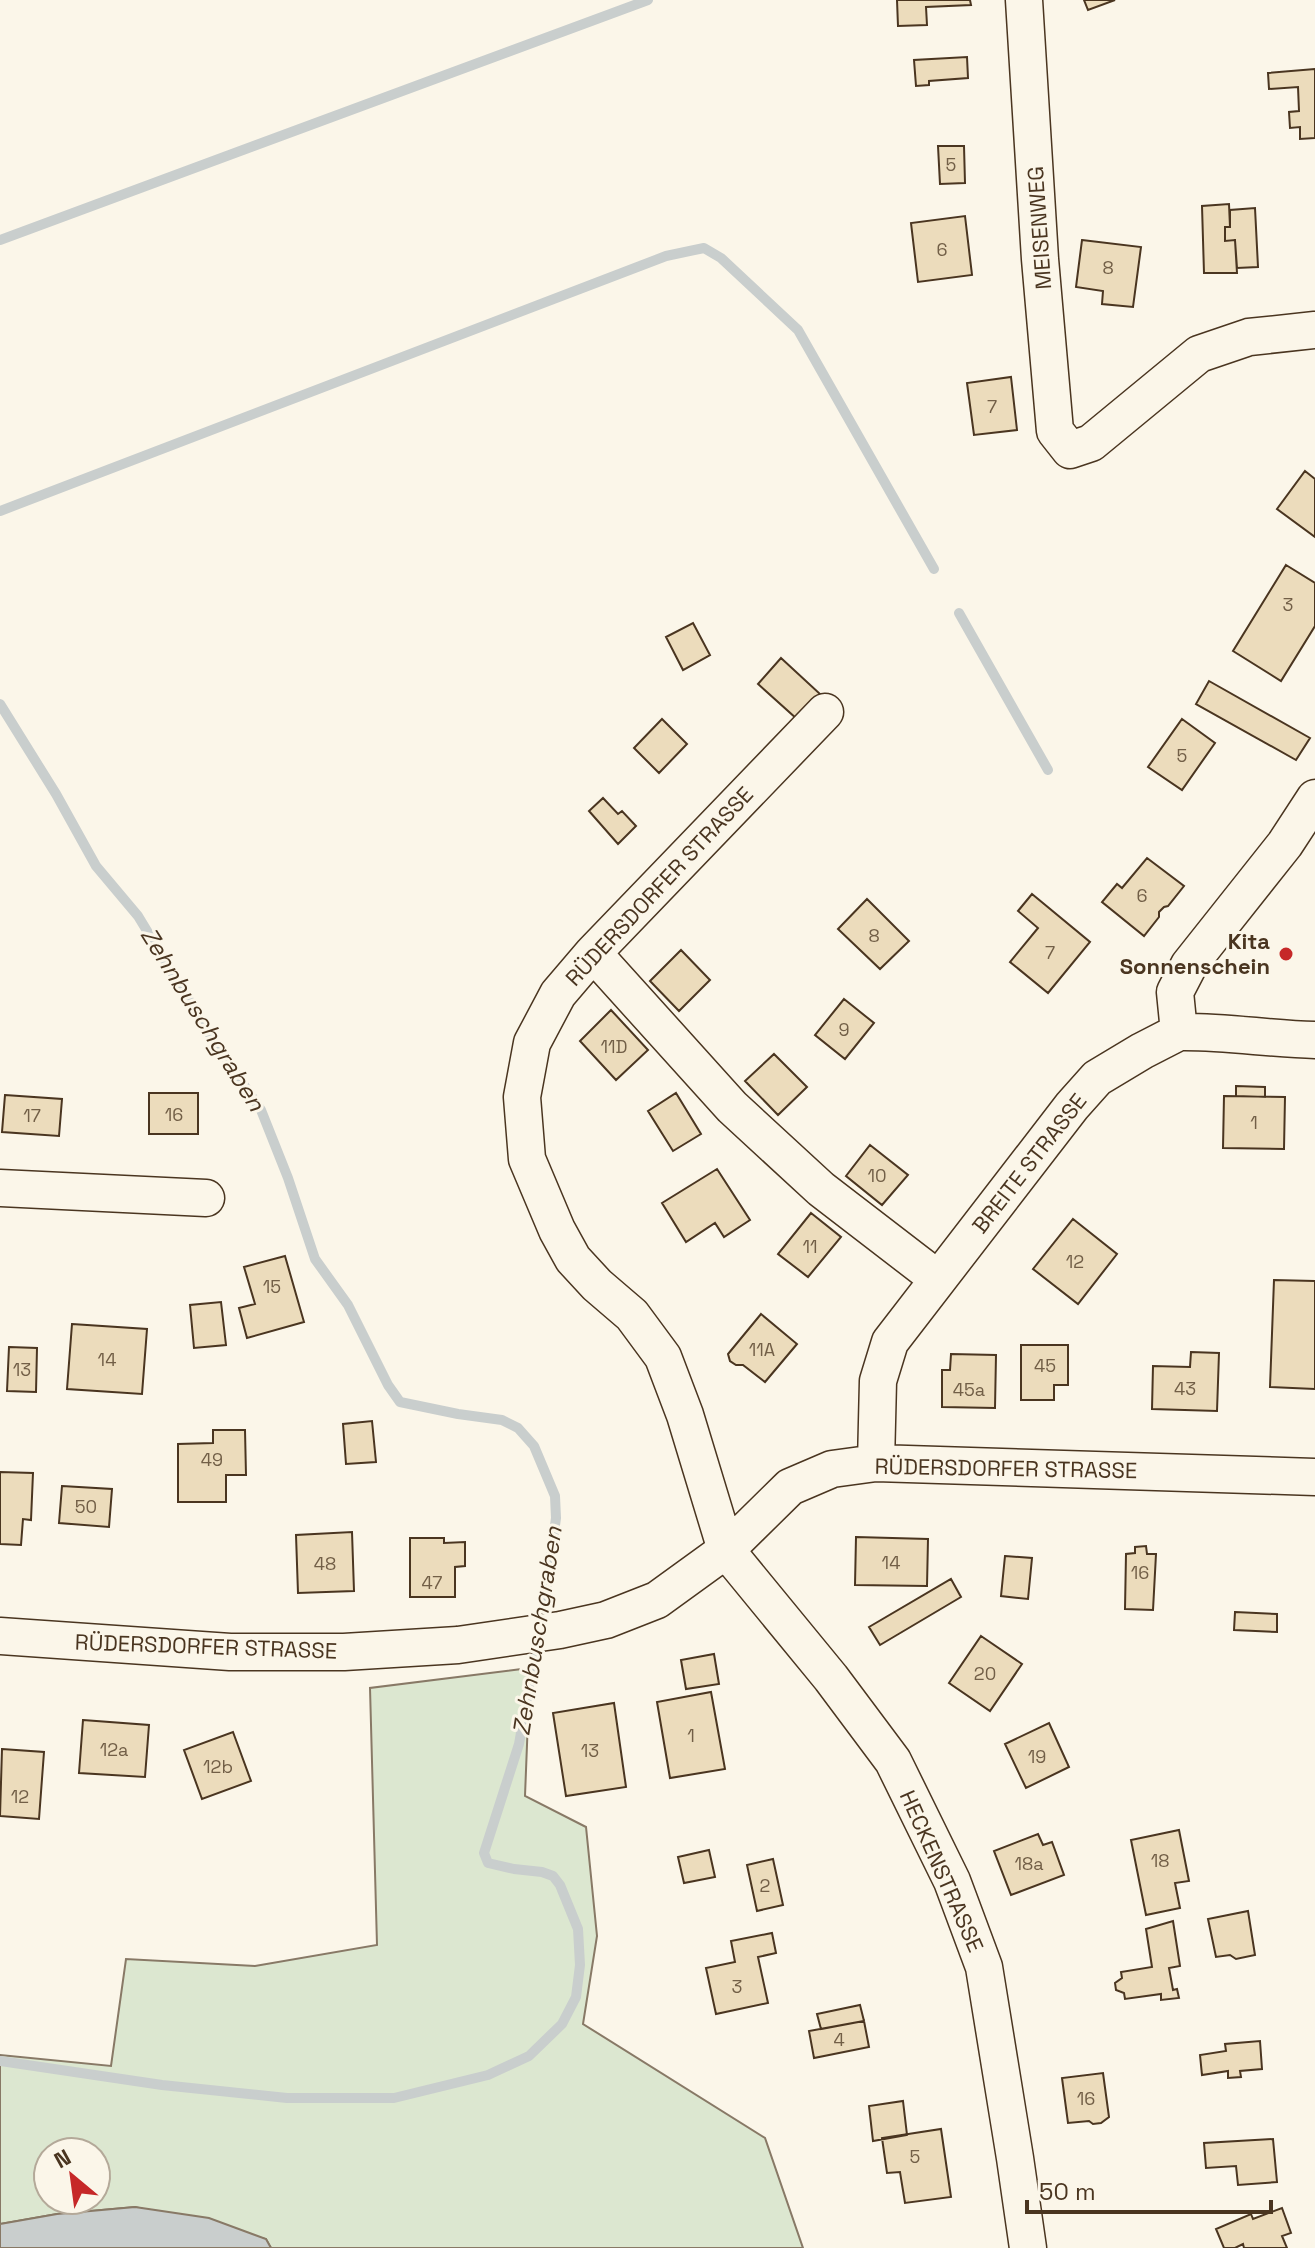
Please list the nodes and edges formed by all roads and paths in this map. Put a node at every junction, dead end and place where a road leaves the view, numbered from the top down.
1 (1024, 0) edge
2 (1315, 330) edge
3 (825, 712) dead end
4 (1315, 798) edge
5 (593, 953) junction
6 (1179, 1032) junction
7 (1315, 1040) edge
8 (0, 1188) edge
9 (206, 1198) dead end
10 (938, 1279) junction
11 (876, 1463) junction
12 (1315, 1477) edge
13 (726, 1550) junction
14 (0, 1636) edge
15 (1028, 2248) edge

1 - 2 street, MEISENWEG
3 - 5 street, RÜDERSDORFER STRASSE
4 - 6 street
5 - 10 street
5 - 13 street, RÜDERSDORFER STRASSE
6 - 7 street
6 - 10 street, BREITE STRASSE
8 - 9 street
10 - 11 street, BREITE STRASSE
11 - 12 street, RÜDERSDORFER STRASSE
11 - 13 street, RÜDERSDORFER STRASSE
13 - 14 street, RÜDERSDORFER STRASSE
13 - 15 street, HECKENSTRASSE

